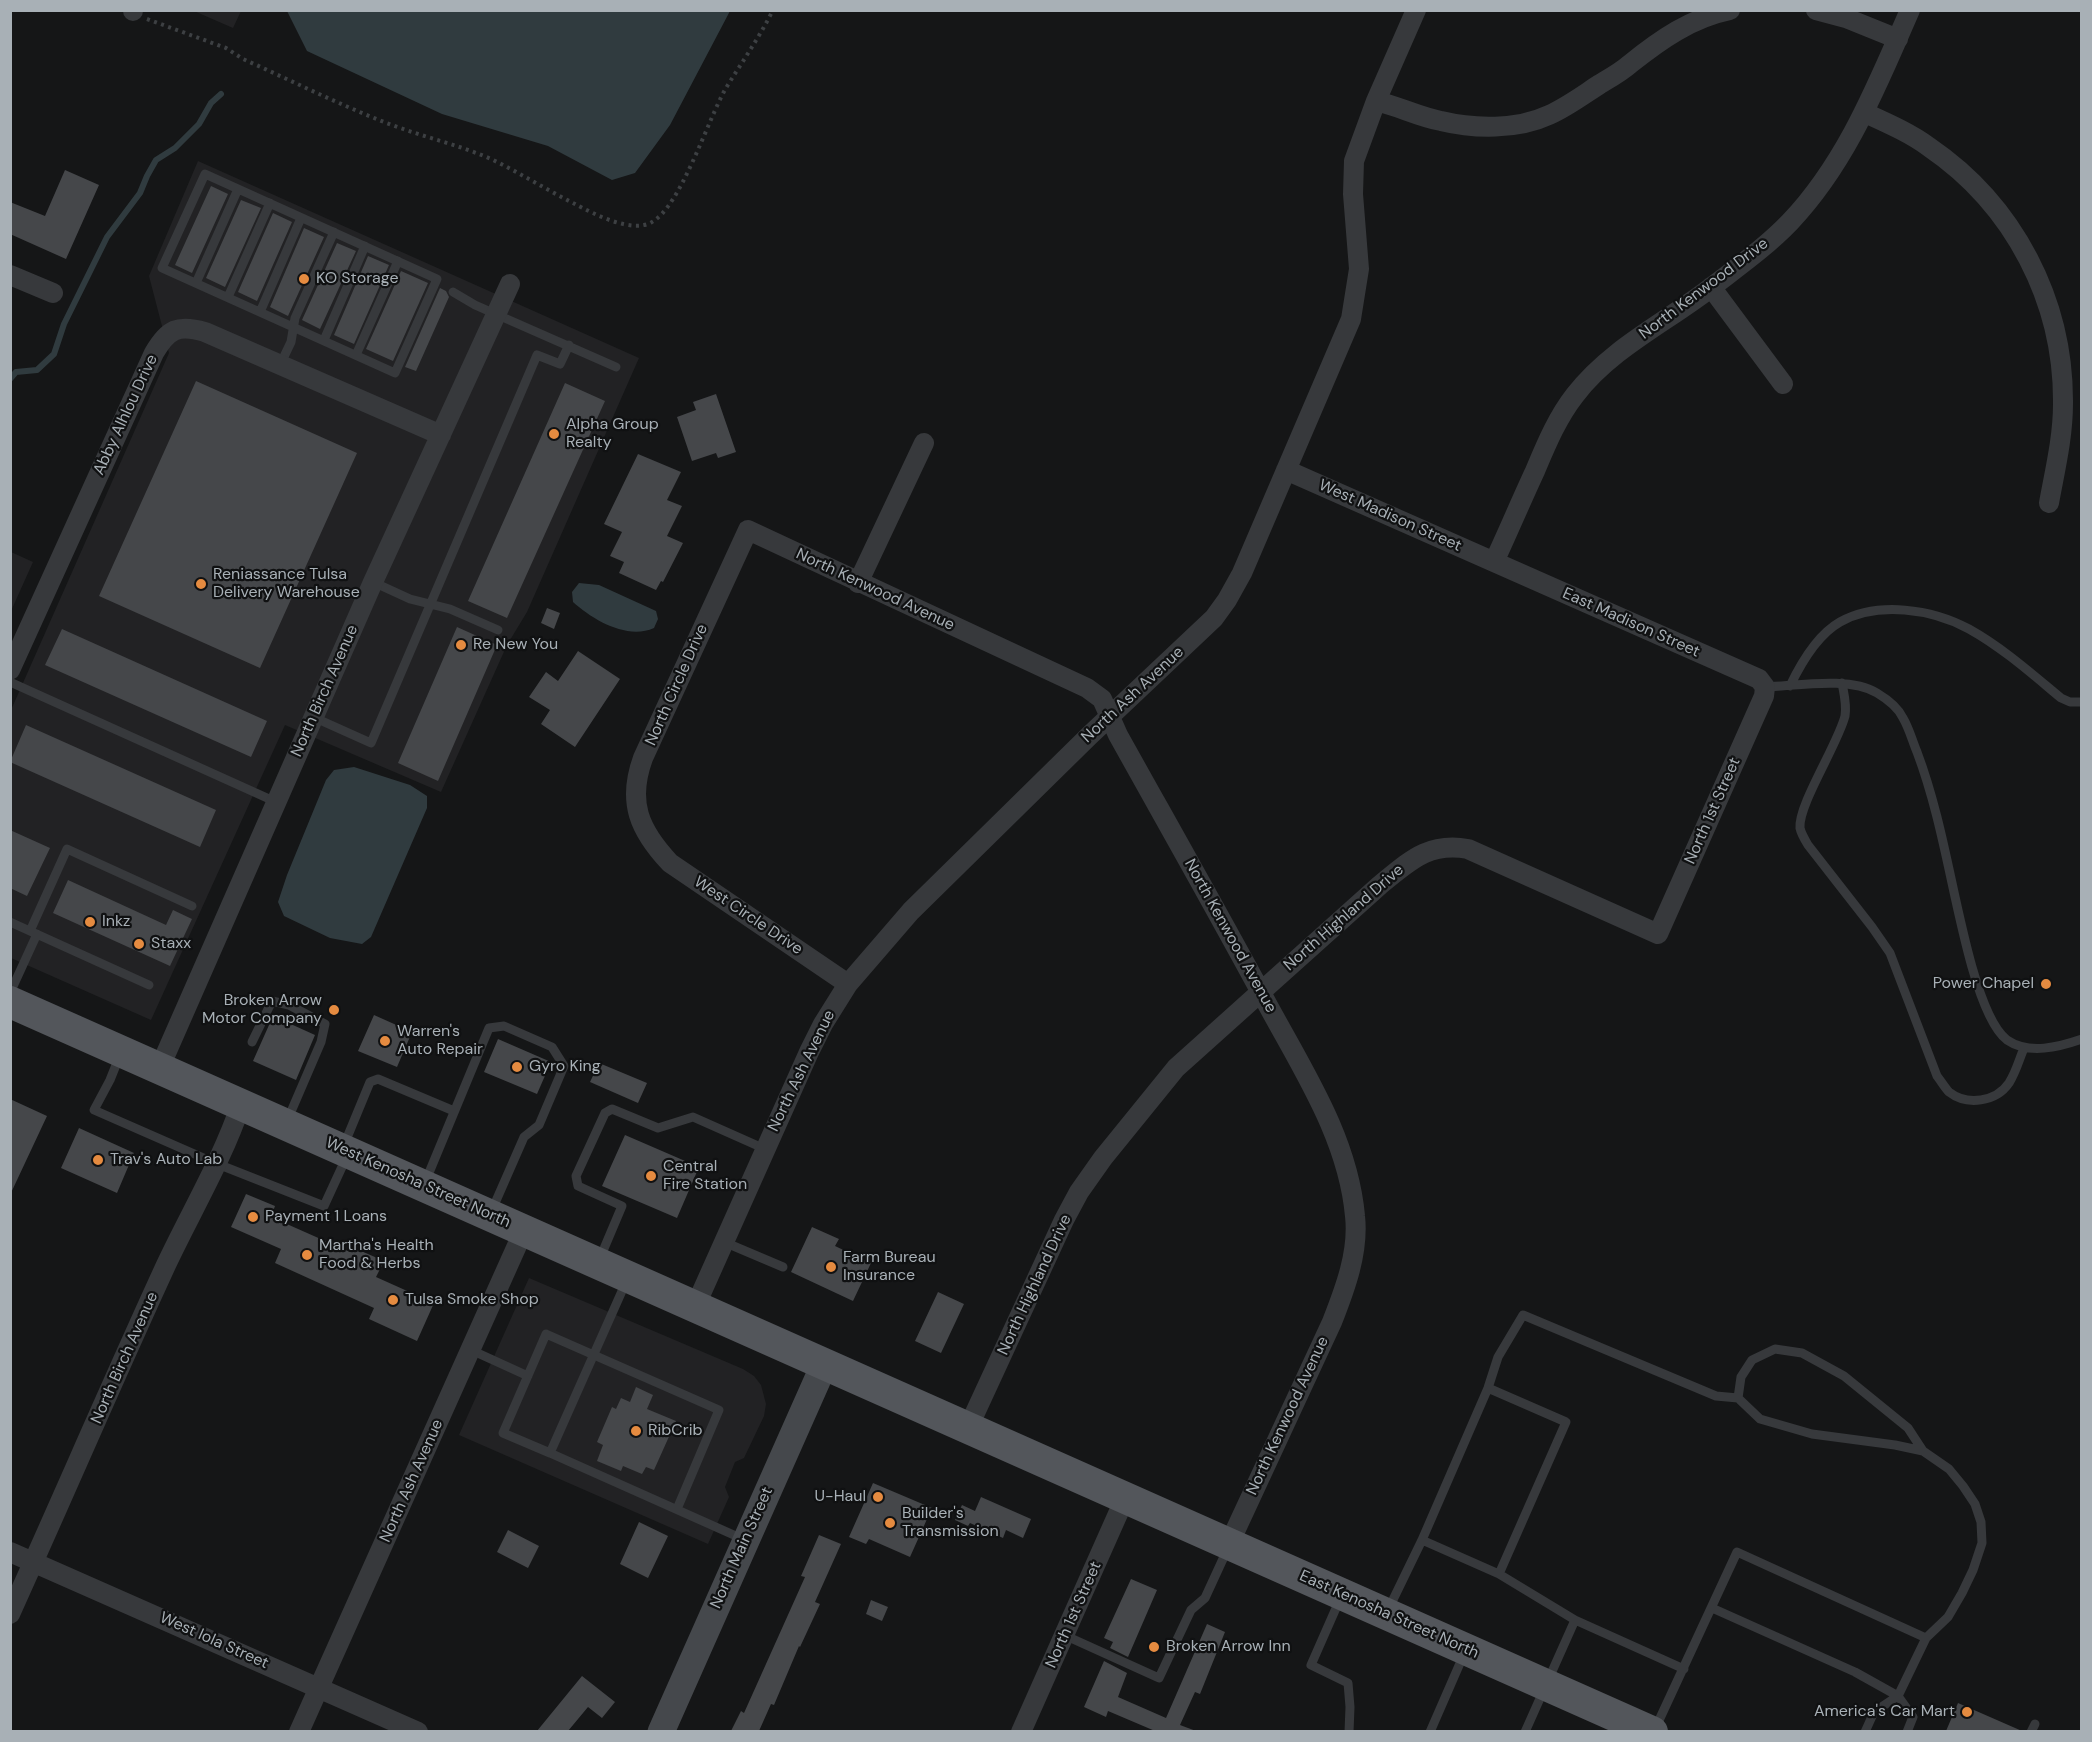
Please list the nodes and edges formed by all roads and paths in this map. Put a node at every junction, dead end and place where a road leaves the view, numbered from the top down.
1 (773, 10) edge
2 (1416, 10) edge
3 (1730, 10) edge
4 (1816, 10) edge
5 (1910, 10) edge
6 (133, 11) edge
7 (1898, 39) junction
8 (1376, 101) junction
9 (1865, 113) junction
10 (238, 189) junction
11 (270, 203) junction
12 (301, 218) junction
13 (334, 232) junction
14 (365, 246) junction
15 (398, 261) junction
16 (10, 274) edge
17 (196, 283) junction
18 (510, 284) dead end
19 (1712, 287) junction
20 (453, 292) dead end
21 (53, 293) dead end
22 (228, 297) junction
23 (260, 312) junction
24 (496, 314) junction
25 (294, 327) junction
26 (324, 340) junction
27 (569, 345) junction
28 (356, 355) junction
29 (280, 365) junction
30 (616, 367) dead end
31 (1783, 384) dead end
32 (441, 435) junction
33 (924, 443) dead end
34 (1286, 470) junction
35 (2049, 503) dead end
36 (748, 530) joint
37 (1494, 562) junction
38 (373, 582) junction
39 (858, 583) junction
40 (431, 605) junction
41 (498, 630) dead end
42 (10, 670) edge
43 (10, 682) edge
44 (1842, 684) junction
45 (1790, 686) junction
46 (1765, 687) junction
47 (2082, 702) edge
48 (1111, 716) junction
49 (313, 717) junction
50 (276, 802) junction
51 (652, 844) joint
52 (192, 906) dead end
53 (10, 922) edge
54 (34, 932) junction
55 (1658, 934) joint
56 (848, 984) junction
57 (149, 985) dead end
58 (1260, 991) junction
59 (10, 993) edge
60 (10, 1002) edge
61 (2082, 1039) edge
62 (252, 1042) dead end
63 (2024, 1048) junction
64 (122, 1050) junction
65 (160, 1067) junction
66 (241, 1104) junction
67 (454, 1111) junction
68 (286, 1124) junction
69 (765, 1149) junction
70 (346, 1150) junction
71 (215, 1163) junction
72 (424, 1185) junction
73 (490, 1215) junction
74 (524, 1230) junction
75 (724, 1242) junction
76 (598, 1263) junction
77 (783, 1267) dead end
78 (628, 1277) junction
79 (695, 1307) junction
80 (471, 1350) junction
81 (593, 1354) junction
82 (824, 1365) junction
83 (528, 1376) junction
84 (1488, 1388) junction
85 (1738, 1398) junction
86 (981, 1434) junction
87 (1923, 1450) junction
88 (550, 1454) junction
89 (1125, 1498) junction
90 (677, 1509) junction
91 (746, 1540) junction
92 (1422, 1540) junction
93 (1230, 1544) junction
94 (10, 1552) edge
95 (33, 1562) junction
96 (1499, 1574) junction
97 (1342, 1594) junction
98 (1712, 1608) junction
99 (1387, 1613) junction
100 (10, 1614) edge
101 (1575, 1620) junction
102 (1064, 1635) junction
103 (1926, 1638) junction
104 (1466, 1649) junction
105 (1684, 1669) junction
106 (1546, 1685) junction
107 (319, 1687) junction
108 (1898, 1696) junction
109 (1638, 1729) edge
110 (299, 1731) edge
111 (418, 1731) edge
112 (661, 1731) edge
113 (1021, 1731) edge
114 (1349, 1731) edge
115 (1430, 1731) edge
116 (1525, 1731) edge
117 (1865, 1731) edge
118 (1907, 1731) edge

1 - 6 path
2 - 8 street, North Ash Avenue
3 - 8 street
4 - 7 street
5 - 7 street, North Kenwood Drive
7 - 9 street, North Kenwood Drive
8 - 34 street, North Ash Avenue
9 - 19 street, North Kenwood Drive
9 - 35 street
10 - 11 lane
10 - 17 lane
10 - 17 lane
11 - 12 lane
11 - 22 lane
12 - 13 lane
12 - 23 lane
13 - 14 lane
13 - 25 lane
14 - 15 lane
14 - 26 lane
15 - 28 lane
15 - 28 lane
16 - 21 street
17 - 22 lane
18 - 24 street, North Birch Avenue
19 - 31 street
19 - 37 street, North Kenwood Drive
20 - 24 lane
22 - 23 lane
23 - 25 lane
24 - 27 lane
24 - 32 street, North Birch Avenue
25 - 26 lane
25 - 29 lane
26 - 28 lane
27 - 30 lane
27 - 40 lane
29 - 32 street, Abby Alhlou Drive
29 - 42 street, Abby Alhlou Drive
32 - 38 street, North Birch Avenue
33 - 39 street
34 - 37 street, West Madison Street
34 - 48 street, North Ash Avenue
36 - 39 street, North Kenwood Avenue
36 - 51 street, North Circle Drive
37 - 46 street, East Madison Street
38 - 40 lane
38 - 49 street, North Birch Avenue
39 - 48 street, North Kenwood Avenue
40 - 41 lane
40 - 49 lane
43 - 50 lane
44 - 45 lane
44 - 63 lane
44 - 63 lane
45 - 46 lane
45 - 47 lane
46 - 55 street, North 1st Street
48 - 56 street, North Ash Avenue
48 - 58 street, North Kenwood Avenue
49 - 50 street, North Birch Avenue
50 - 65 street, North Birch Avenue
51 - 56 street, West Circle Drive
52 - 54 lane
53 - 54 lane
54 - 57 lane
54 - 59 lane
55 - 58 street, North Highland Drive
56 - 69 street, North Ash Avenue
58 - 86 street, North Highland Drive
58 - 93 street, North Kenwood Avenue
60 - 64 main road, West Kenosha Street North
61 - 63 lane
62 - 68 lane
64 - 65 main road, West Kenosha Street North
64 - 71 lane
65 - 66 main road, West Kenosha Street North
66 - 68 main road, West Kenosha Street North
66 - 71 street, North Birch Avenue
67 - 70 lane
67 - 72 lane
67 - 73 lane
68 - 70 main road, West Kenosha Street North
69 - 75 street, North Ash Avenue
69 - 76 lane
70 - 71 lane
70 - 72 main road, West Kenosha Street North
71 - 95 street, North Birch Avenue
72 - 73 main road, West Kenosha Street North
73 - 74 main road, West Kenosha Street North
74 - 76 main road, West Kenosha Street North
74 - 80 street, North Ash Avenue
75 - 77 lane
75 - 79 street, North Ash Avenue
76 - 78 main road, West Kenosha Street North
78 - 79 main road, West Kenosha Street North
78 - 81 lane
79 - 82 main road, West Kenosha Street North
80 - 83 lane
80 - 107 street, North Ash Avenue
81 - 83 lane
81 - 88 lane
81 - 90 lane
82 - 86 main road
82 - 91 main road, North Main Street
83 - 88 lane
84 - 85 lane
84 - 92 lane
84 - 96 lane
85 - 87 lane
85 - 87 lane
86 - 89 main road, East Kenosha Street North
87 - 103 lane
88 - 90 lane
89 - 93 main road, East Kenosha Street North
89 - 102 street, North 1st Street
90 - 91 lane
91 - 112 main road, North Main Street
92 - 96 lane
92 - 99 lane
93 - 97 main road, East Kenosha Street North
93 - 102 lane
94 - 95 street, West Iola Street
95 - 100 street, North Birch Avenue
95 - 107 street, West Iola Street
96 - 101 lane
97 - 99 main road, East Kenosha Street North
97 - 114 lane
98 - 103 lane
98 - 105 lane
98 - 108 lane
99 - 104 main road, East Kenosha Street North
101 - 105 lane
101 - 106 lane
102 - 113 street, North 1st Street
103 - 108 lane
104 - 106 main road, East Kenosha Street North
104 - 115 lane
105 - 109 lane
106 - 109 main road, East Kenosha Street North
106 - 116 lane
107 - 110 street, North Ash Avenue
107 - 111 street, West Iola Street
108 - 117 lane
108 - 118 lane

